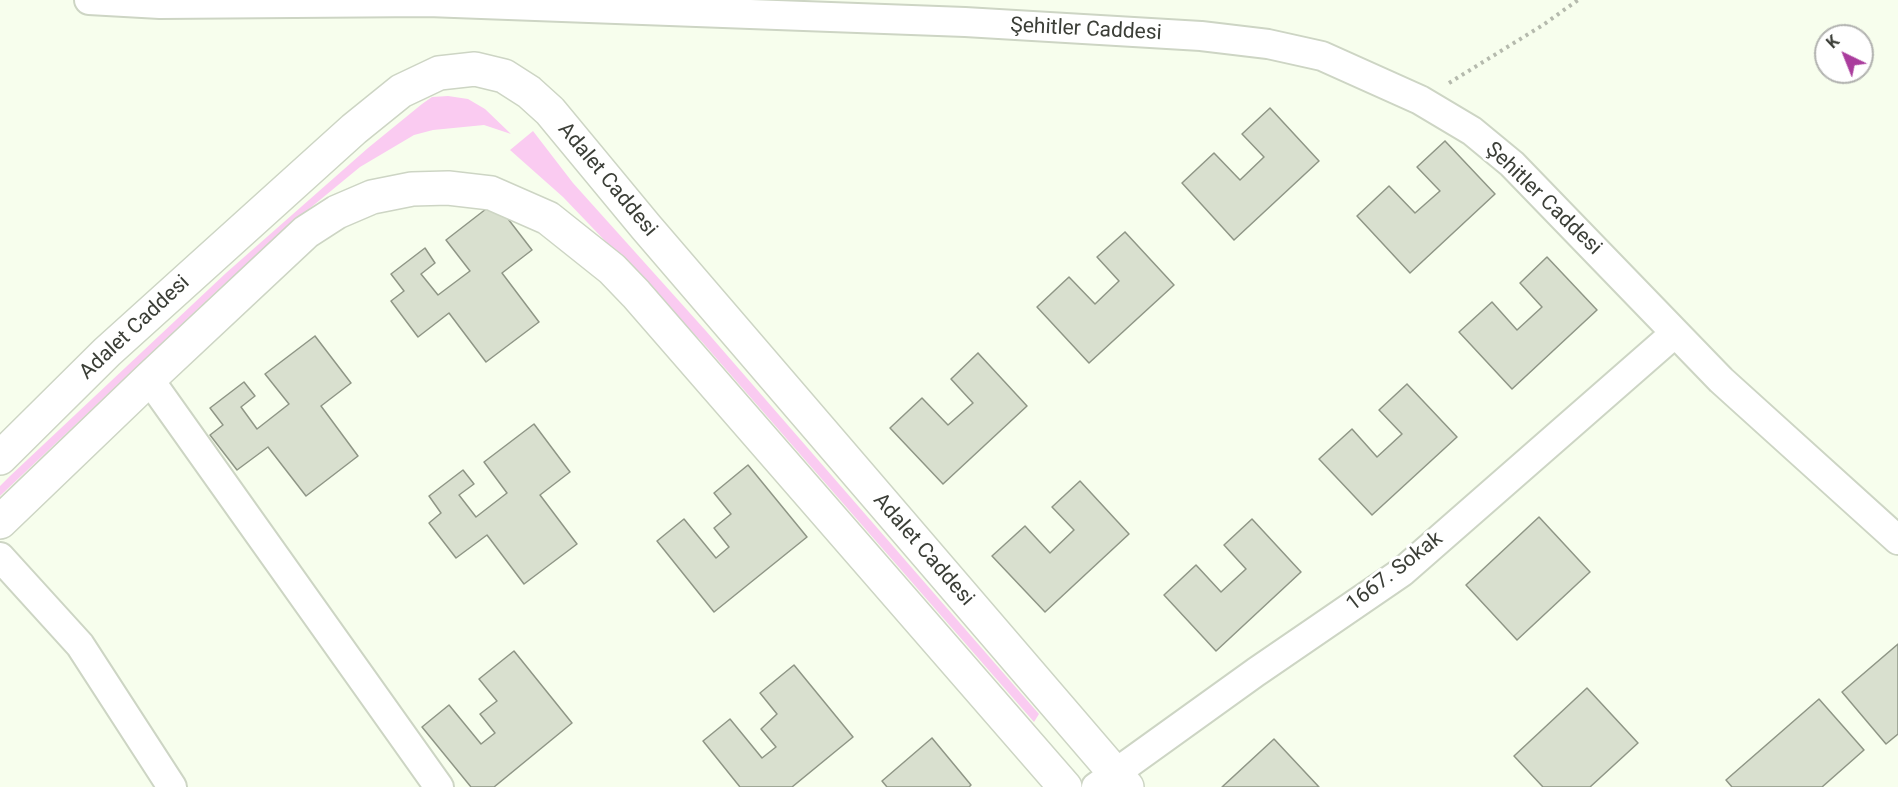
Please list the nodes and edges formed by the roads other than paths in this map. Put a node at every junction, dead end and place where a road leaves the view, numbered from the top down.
1 (89, 0) edge
2 (1674, 334) junction
3 (149, 379) junction
4 (0, 458) edge
5 (0, 522) edge
6 (1898, 540) edge
7 (0, 557) edge
8 (1113, 783) edge
9 (172, 787) edge
10 (439, 787) edge
11 (1065, 787) edge

1 - 2 street, Şehitler Caddesi
2 - 6 street, Şehitler Caddesi
2 - 8 street, 1667. Sokak
3 - 5 street
3 - 10 street
3 - 11 street
4 - 8 street, Adalet Caddesi
7 - 9 street

